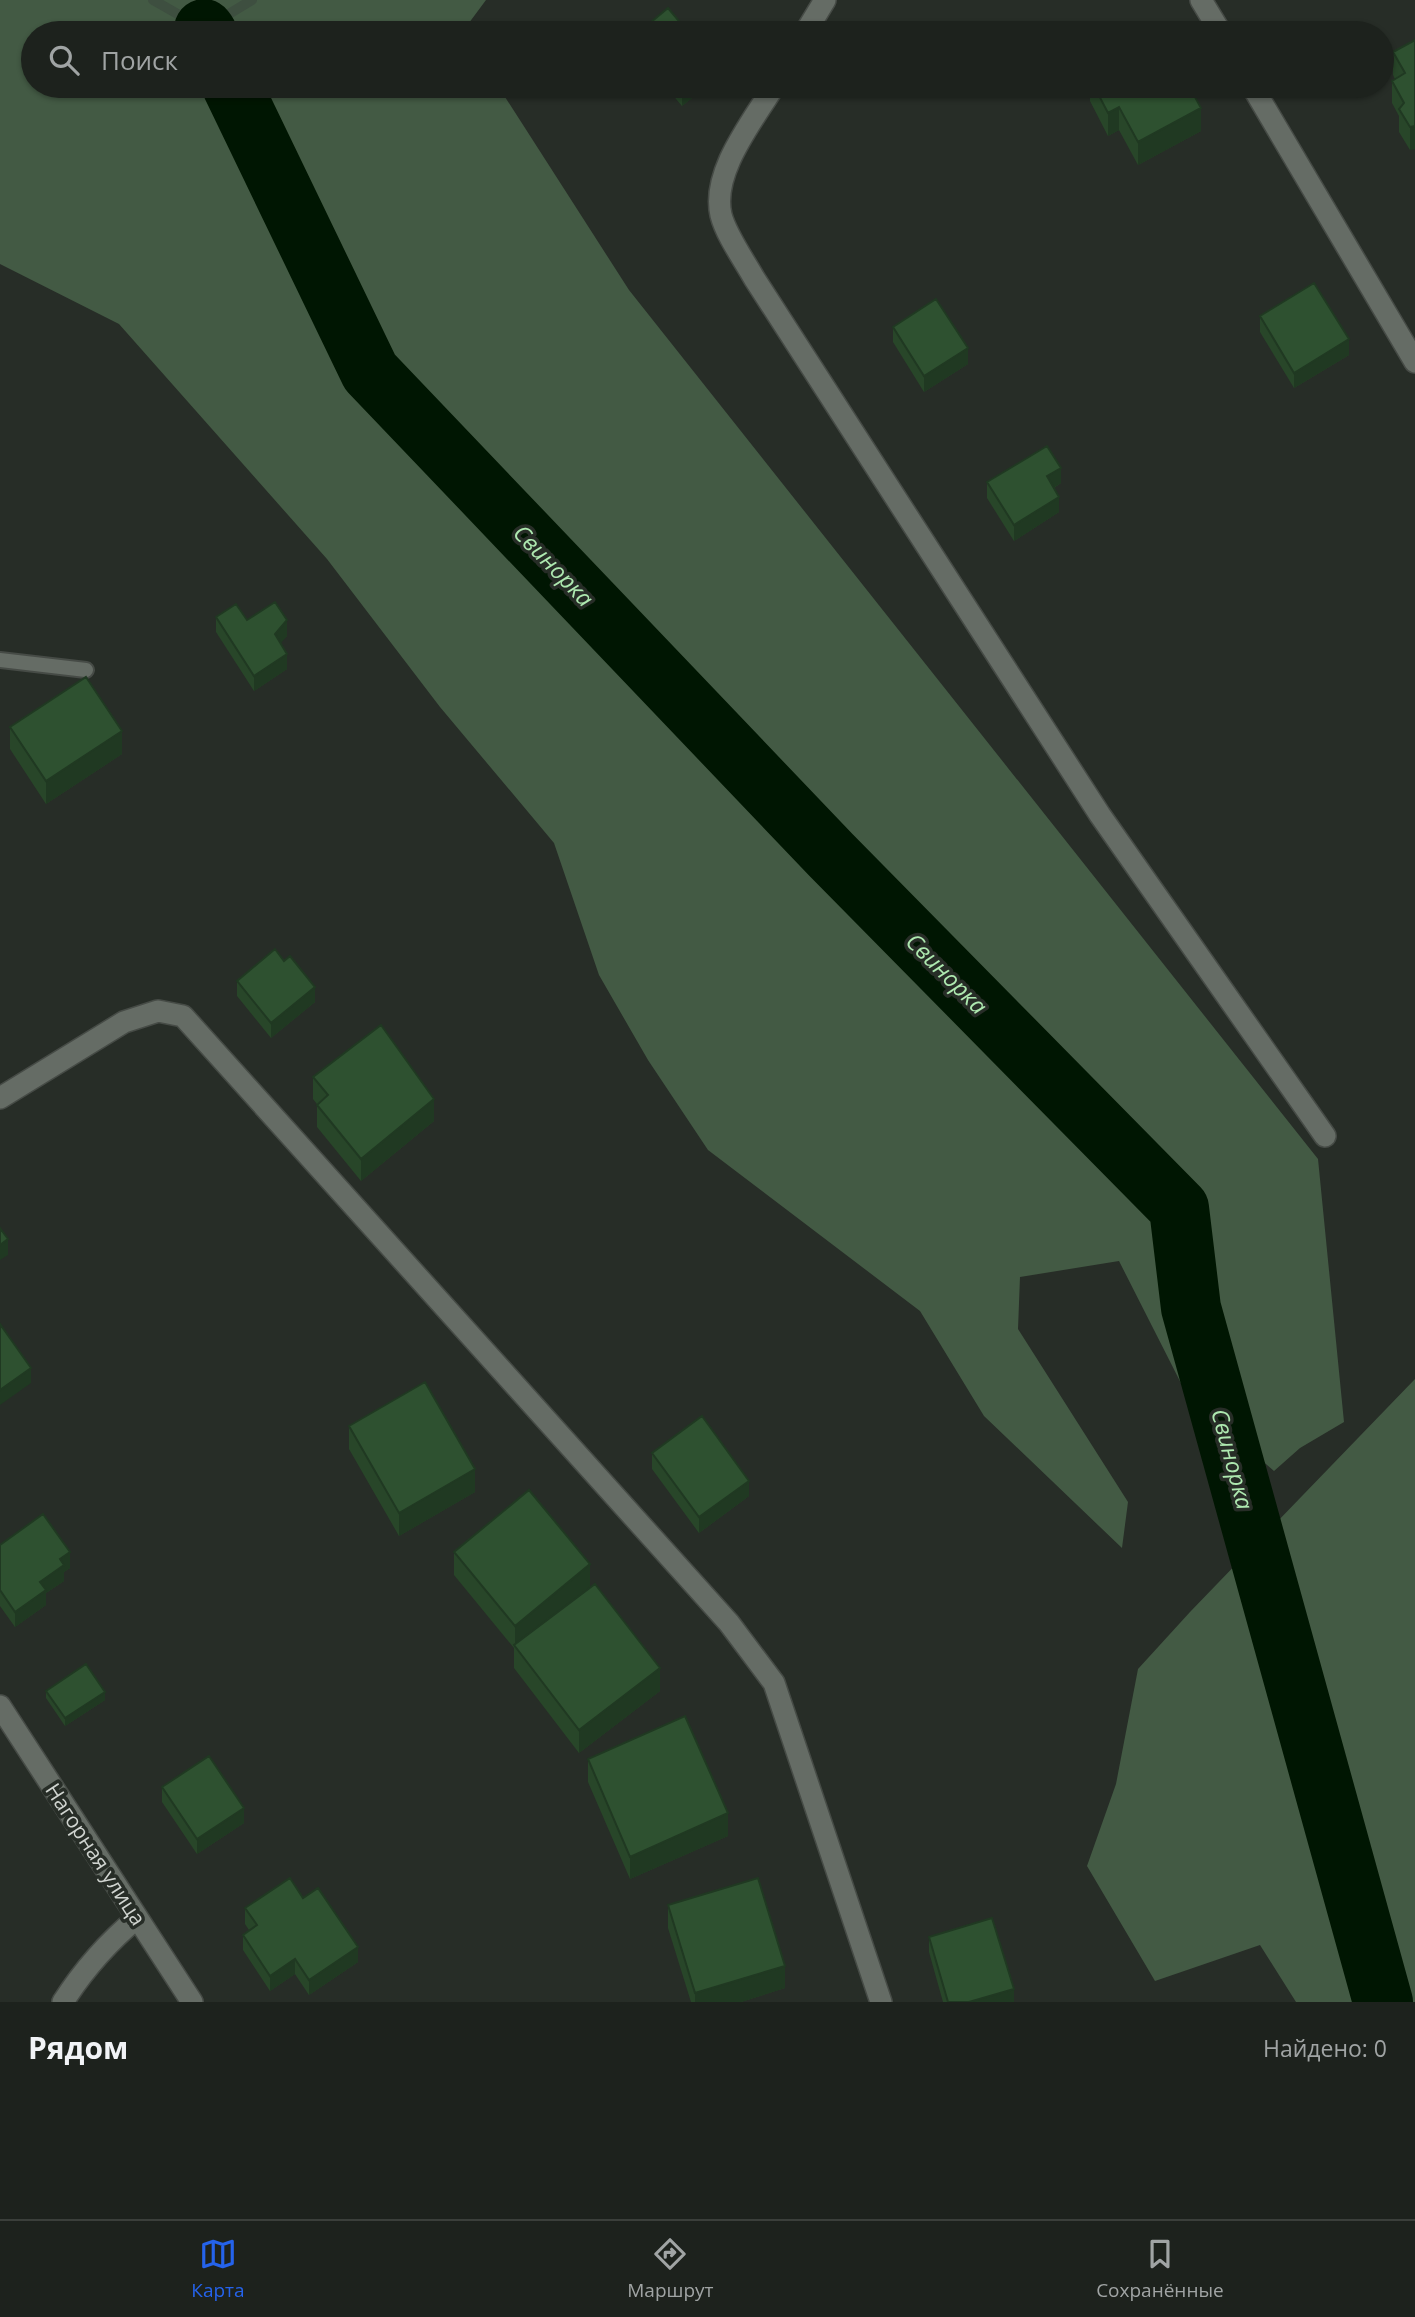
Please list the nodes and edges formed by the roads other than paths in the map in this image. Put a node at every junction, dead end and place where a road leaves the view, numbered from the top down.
1 (825, 0) edge
2 (1201, 0) edge
3 (812, 21) edge
4 (1214, 21) edge
5 (767, 98) edge
6 (1259, 98) edge
7 (1415, 362) edge
8 (0, 660) edge
9 (86, 670) dead end
10 (0, 1098) edge
11 (1325, 1136) dead end
12 (0, 1706) edge
13 (137, 1918) junction
14 (63, 2002) edge
15 (192, 2002) edge
16 (881, 2002) edge

1 - 3 street
2 - 4 street
5 - 11 street
6 - 7 street
8 - 9 lane
10 - 16 street
12 - 13 street, Нагорная улица
13 - 14 street
13 - 15 street, Нагорная улица

